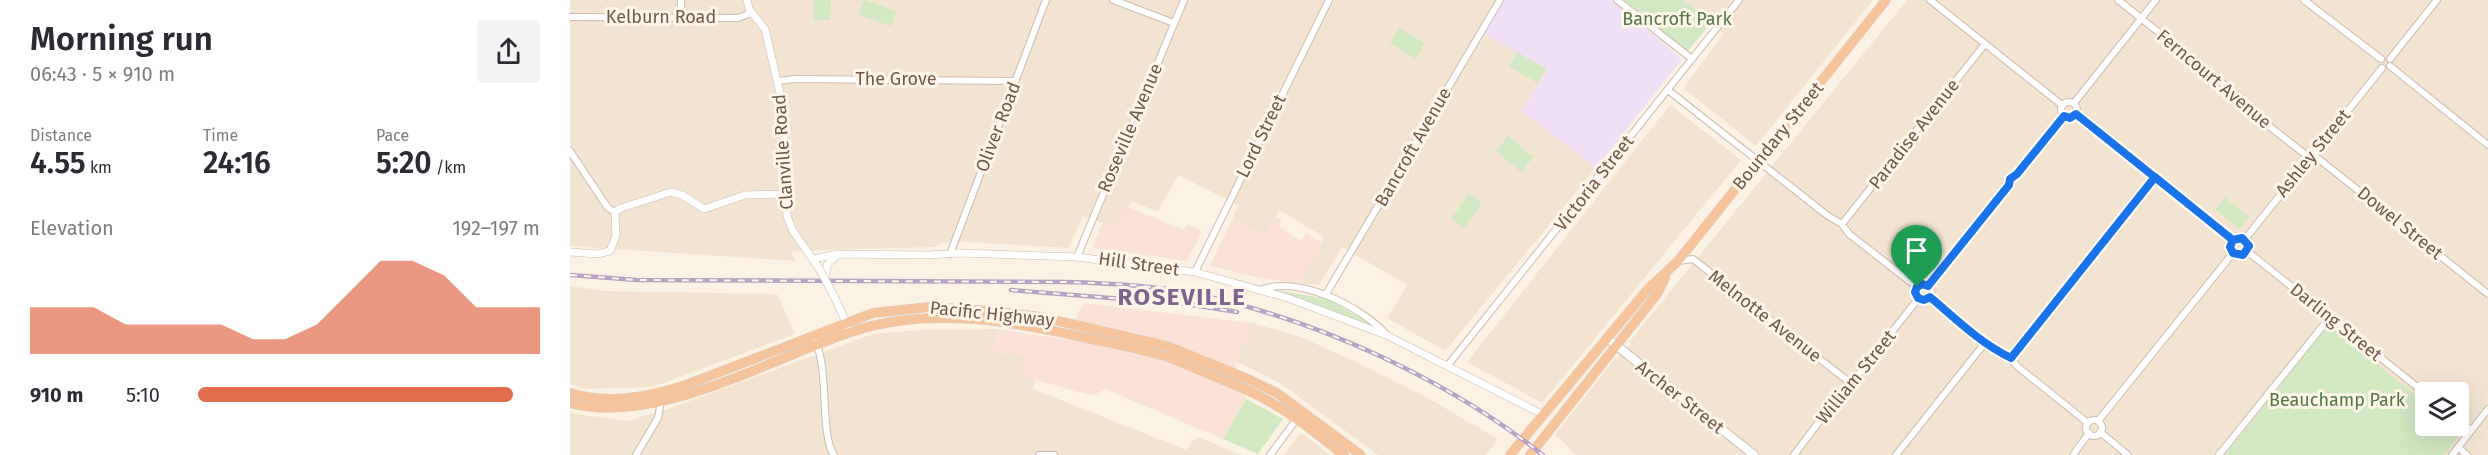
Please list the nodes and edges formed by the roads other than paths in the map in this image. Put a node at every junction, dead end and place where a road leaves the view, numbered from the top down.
1 (681, 0) edge
2 (747, 0) edge
3 (1046, 0) edge
4 (1113, 0) edge
5 (1184, 0) edge
6 (1329, 0) edge
7 (1500, 0) edge
8 (1617, 0) edge
9 (1739, 0) edge
10 (1886, 0) edge
11 (1930, 0) edge
12 (2118, 0) edge
13 (2156, 0) edge
14 (2304, 0) edge
15 (2437, 0) edge
16 (751, 13) junction
17 (570, 17) edge
18 (681, 17) junction
19 (2142, 19) junction
20 (1174, 23) junction
21 (1985, 44) junction
22 (1692, 58) junction
23 (2381, 59) junction
24 (2390, 62) junction
25 (2382, 68) junction
26 (778, 81) junction
27 (1015, 81) junction
28 (1668, 90) junction
29 (2074, 103) junction
30 (2062, 105) junction
31 (2076, 114) junction
32 (2064, 116) junction
33 (2488, 145) edge
34 (570, 151) edge
35 (2311, 156) junction
36 (1758, 161) junction
37 (2155, 177) junction
38 (786, 194) junction
39 (615, 212) junction
40 (1842, 224) junction
41 (2245, 239) junction
42 (2233, 240) junction
43 (2247, 251) junction
44 (570, 252) edge
45 (2233, 253) junction
46 (838, 254) junction
47 (950, 254) junction
48 (1077, 256) junction
49 (813, 259) junction
50 (1678, 261) junction
51 (822, 270) junction
52 (1669, 271) junction
53 (1196, 272) junction
54 (1928, 286) junction
55 (1917, 287) junction
56 (1260, 290) junction
57 (1326, 294) junction
58 (2488, 294) edge
59 (1930, 297) junction
60 (1918, 298) junction
61 (2330, 317) junction
62 (846, 322) junction
63 (850, 332) junction
64 (1386, 335) junction
65 (1607, 338) junction
66 (816, 340) junction
67 (1984, 344) junction
68 (1616, 345) junction
69 (2011, 358) junction
70 (1448, 365) junction
71 (1849, 382) junction
72 (2415, 385) edge
73 (570, 393) edge
74 (661, 401) junction
75 (570, 403) edge
76 (2488, 410) edge
77 (1303, 411) junction
78 (1544, 415) junction
79 (1297, 420) junction
80 (2098, 421) junction
81 (2088, 423) junction
82 (2471, 430) joint
83 (2100, 432) junction
84 (2089, 433) junction
85 (2458, 447) junction
86 (636, 455) edge
87 (834, 455) edge
88 (1039, 455) edge
89 (1054, 455) edge
90 (1270, 455) edge
91 (1344, 455) edge
92 (1361, 455) edge
93 (1509, 455) edge
94 (1530, 455) edge
95 (1754, 455) edge
96 (1794, 455) edge
97 (1896, 455) edge
98 (2073, 455) edge
99 (2128, 455) edge
100 (2219, 455) edge
101 (2452, 455) edge
102 (2467, 455) edge

1 - 18 street
2 - 16 street, Clanville Road
3 - 27 street, Oliver Road
4 - 20 street
5 - 20 street, Roseville Avenue
6 - 53 street, Lord Street
7 - 57 street, Bancroft Avenue
8 - 22 street
9 - 22 street, Victoria Street
10 - 36 highway, Boundary Street
11 - 21 street
12 - 19 street, Ferncourt Avenue
13 - 19 street
14 - 23 street
15 - 24 street
16 - 18 street, Kelburn Road
16 - 26 street, Clanville Road
17 - 18 street, Kelburn Road
19 - 29 street
19 - 35 street, Ferncourt Avenue
20 - 48 street, Roseville Avenue
21 - 30 street
21 - 40 street, Paradise Avenue
22 - 28 street, Victoria Street
23 - 24 street
23 - 25 street
24 - 25 street
24 - 33 street
25 - 35 street, Ashley Street
26 - 27 street, The Grove
26 - 38 street, Clanville Road
27 - 47 street, Oliver Road
28 - 36 street
28 - 70 street, Victoria Street
29 - 30 street
29 - 31 street
30 - 32 street
31 - 32 street
31 - 37 street
32 - 54 street
34 - 39 street
35 - 41 street, Ashley Street
35 - 58 street, Dowel Street
36 - 40 street
36 - 50 highway, Boundary Street
37 - 42 street
37 - 69 street
38 - 39 street
38 - 49 street, Clanville Road
39 - 44 street
40 - 55 street
41 - 42 street
41 - 43 street
42 - 45 street
43 - 45 street
43 - 61 street, Darling Street
45 - 80 street
46 - 47 street, Hill Street
46 - 49 street, Hill Street
46 - 51 street
47 - 48 street, Hill Street
48 - 53 street, Hill Street
49 - 51 street, Clanville Road
50 - 52 highway, Boundary Street
50 - 71 street, Melnotte Avenue
51 - 62 street, Clanville Road, bridge
52 - 65 highway, Boundary Street
52 - 68 highway, Boundary Street
53 - 56 street, Hill Street
54 - 55 street
54 - 59 street
55 - 60 street
56 - 57 street
56 - 64 street, Hill Street
57 - 64 street
59 - 60 street
59 - 67 street
60 - 71 street, William Street
61 - 72 street, Darling Street
61 - 100 street
62 - 63 street, Clanville Road
62 - 66 highway, Pacific Highway
62 - 77 highway, Pacific Highway
63 - 66 highway, Pacific Highway
63 - 79 highway, Pacific Highway
64 - 70 street, Hill Street
65 - 68 main road, Archer Street
65 - 78 highway, Boundary Street
66 - 73 highway, Pacific Highway
66 - 74 highway, Pacific Highway
66 - 87 street
67 - 69 street
67 - 97 street
68 - 94 highway, Boundary Street
68 - 95 main road, Archer Street
69 - 81 street
70 - 78 street, Hill Street
71 - 96 street, William Street
74 - 75 highway, Pacific Highway
74 - 86 street
76 - 82 street
77 - 79 street
77 - 92 highway, Pacific Highway
78 - 93 highway, Boundary Street
79 - 90 street
79 - 91 highway, Pacific Highway
80 - 81 street
80 - 83 street
81 - 84 street
82 - 85 street
83 - 84 street
83 - 99 street
84 - 98 street
85 - 101 street
85 - 102 street
88 - 89 street

